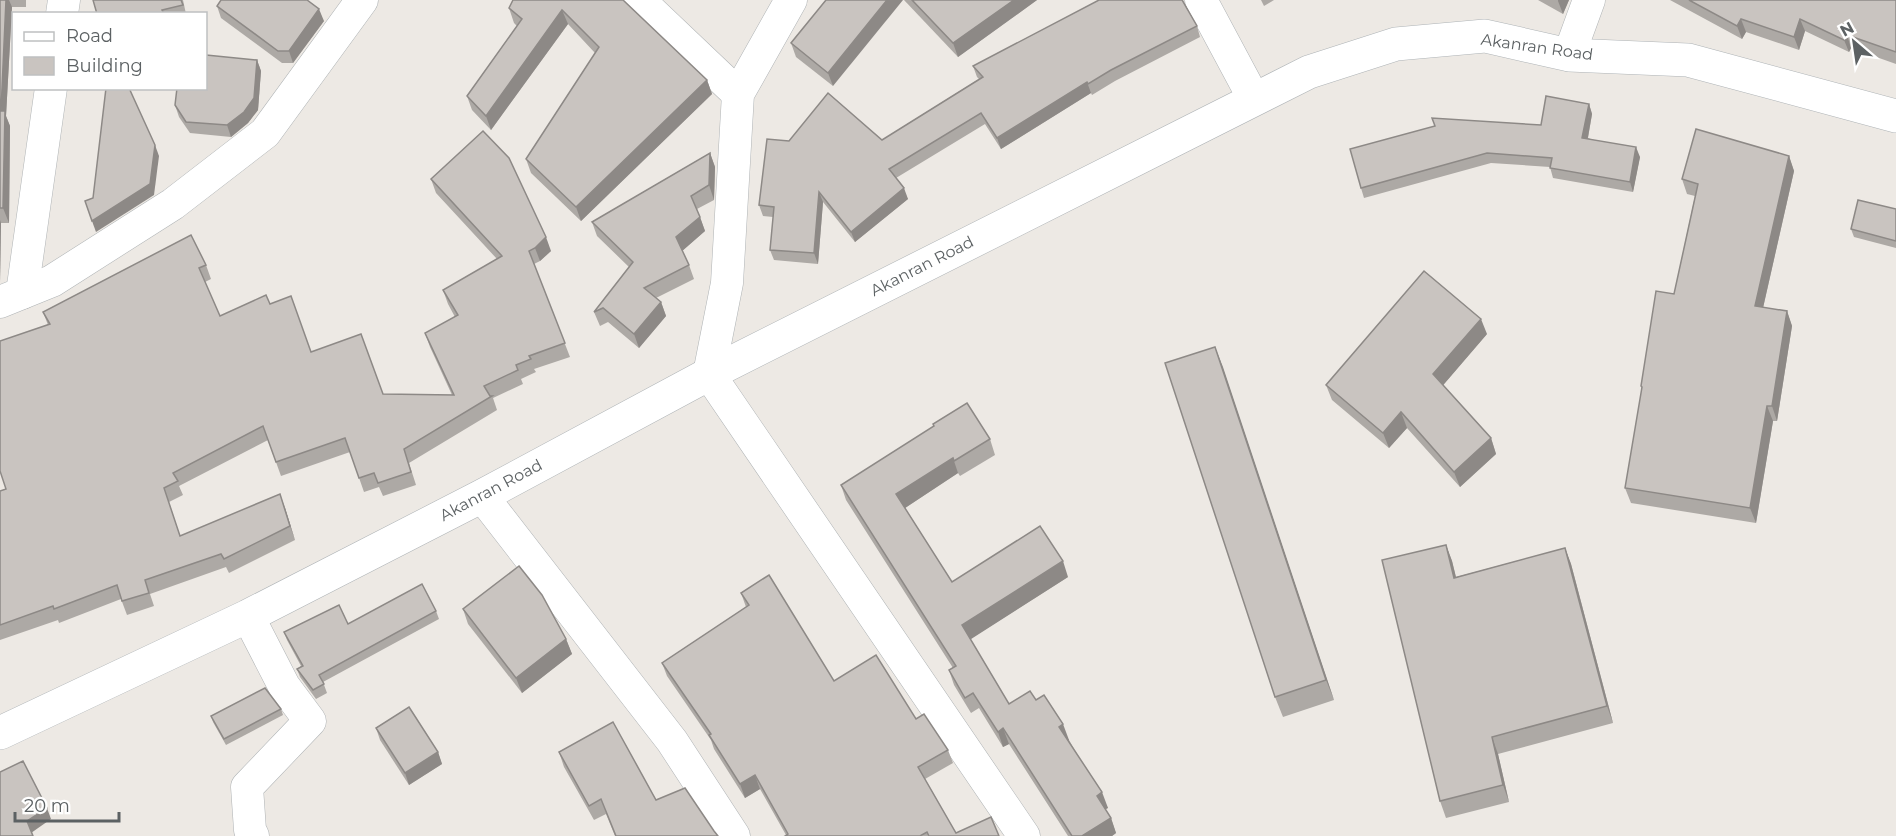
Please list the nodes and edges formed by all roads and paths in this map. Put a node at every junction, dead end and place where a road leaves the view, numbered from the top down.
1 (362, 0) edge
2 (639, 0) edge
3 (791, 0) edge
4 (1201, 0) edge
5 (1590, 0) edge
6 (1569, 55) junction
7 (51, 90) edge
8 (738, 94) junction
9 (1254, 99) junction
10 (1896, 116) edge
11 (11, 297) edge
12 (709, 374) junction
13 (482, 496) junction
14 (248, 616) junction
15 (0, 733) edge
16 (253, 836) edge
17 (734, 836) edge
18 (1024, 836) edge

1 - 11 street
2 - 8 street
3 - 8 street
4 - 9 street
5 - 6 street
6 - 9 main road, Akanran Road
6 - 10 main road, Akanran Road
7 - 11 street
8 - 12 street
9 - 12 main road, Akanran Road
12 - 13 main road, Akanran Road
12 - 18 street
13 - 14 main road, Akanran Road
13 - 17 street
14 - 15 main road, Akanran Road
14 - 16 street

